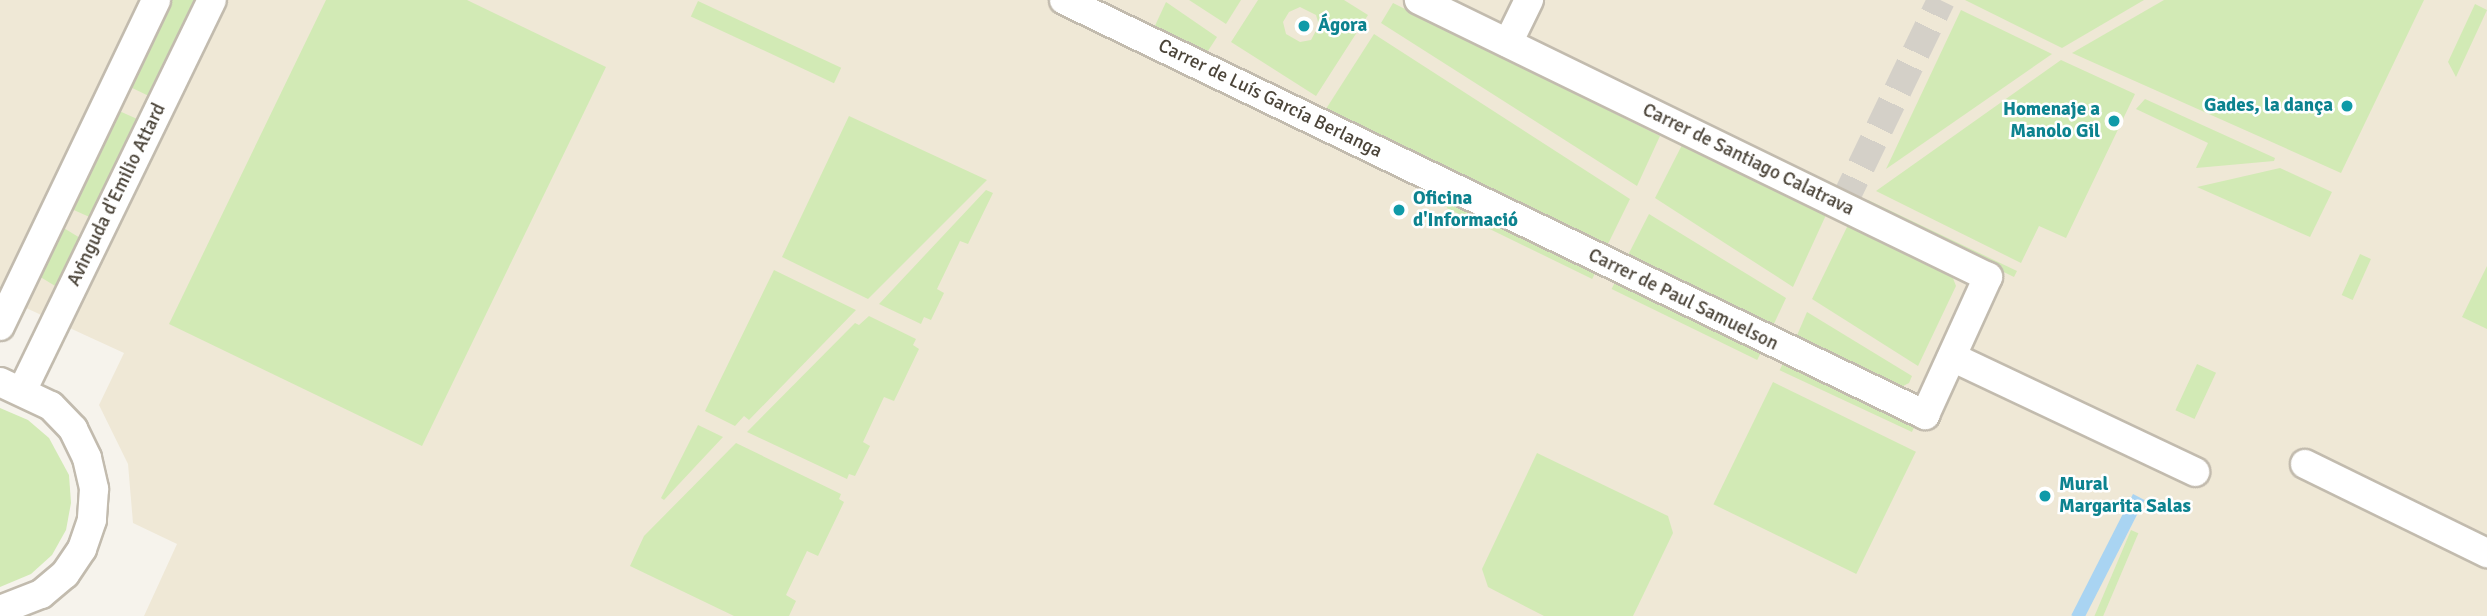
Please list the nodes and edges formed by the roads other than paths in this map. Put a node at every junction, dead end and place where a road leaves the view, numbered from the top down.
1 (156, 0) edge
2 (212, 0) edge
3 (1064, 0) edge
4 (1419, 0) edge
5 (1529, 0) edge
6 (1102, 8) edge
7 (1508, 43) junction
8 (1442, 182) joint
9 (0, 326) edge
10 (1952, 357) junction
11 (12, 386) edge
12 (2305, 464) dead end
13 (2195, 472) dead end
14 (2487, 553) edge
15 (2, 611) edge

1 - 9 street
2 - 11 street, Avinguda d'Emilio Attard
3 - 6 street, Carrer de Luís García Berlanga
4 - 7 street, Carrer de Santiago Calatrava
5 - 7 street
6 - 8 street, Carrer de Luís García Berlanga
7 - 10 street, Carrer de Santiago Calatrava
8 - 10 street, Carrer de Paul Samuelson
10 - 13 street
11 - 15 street
12 - 14 street

